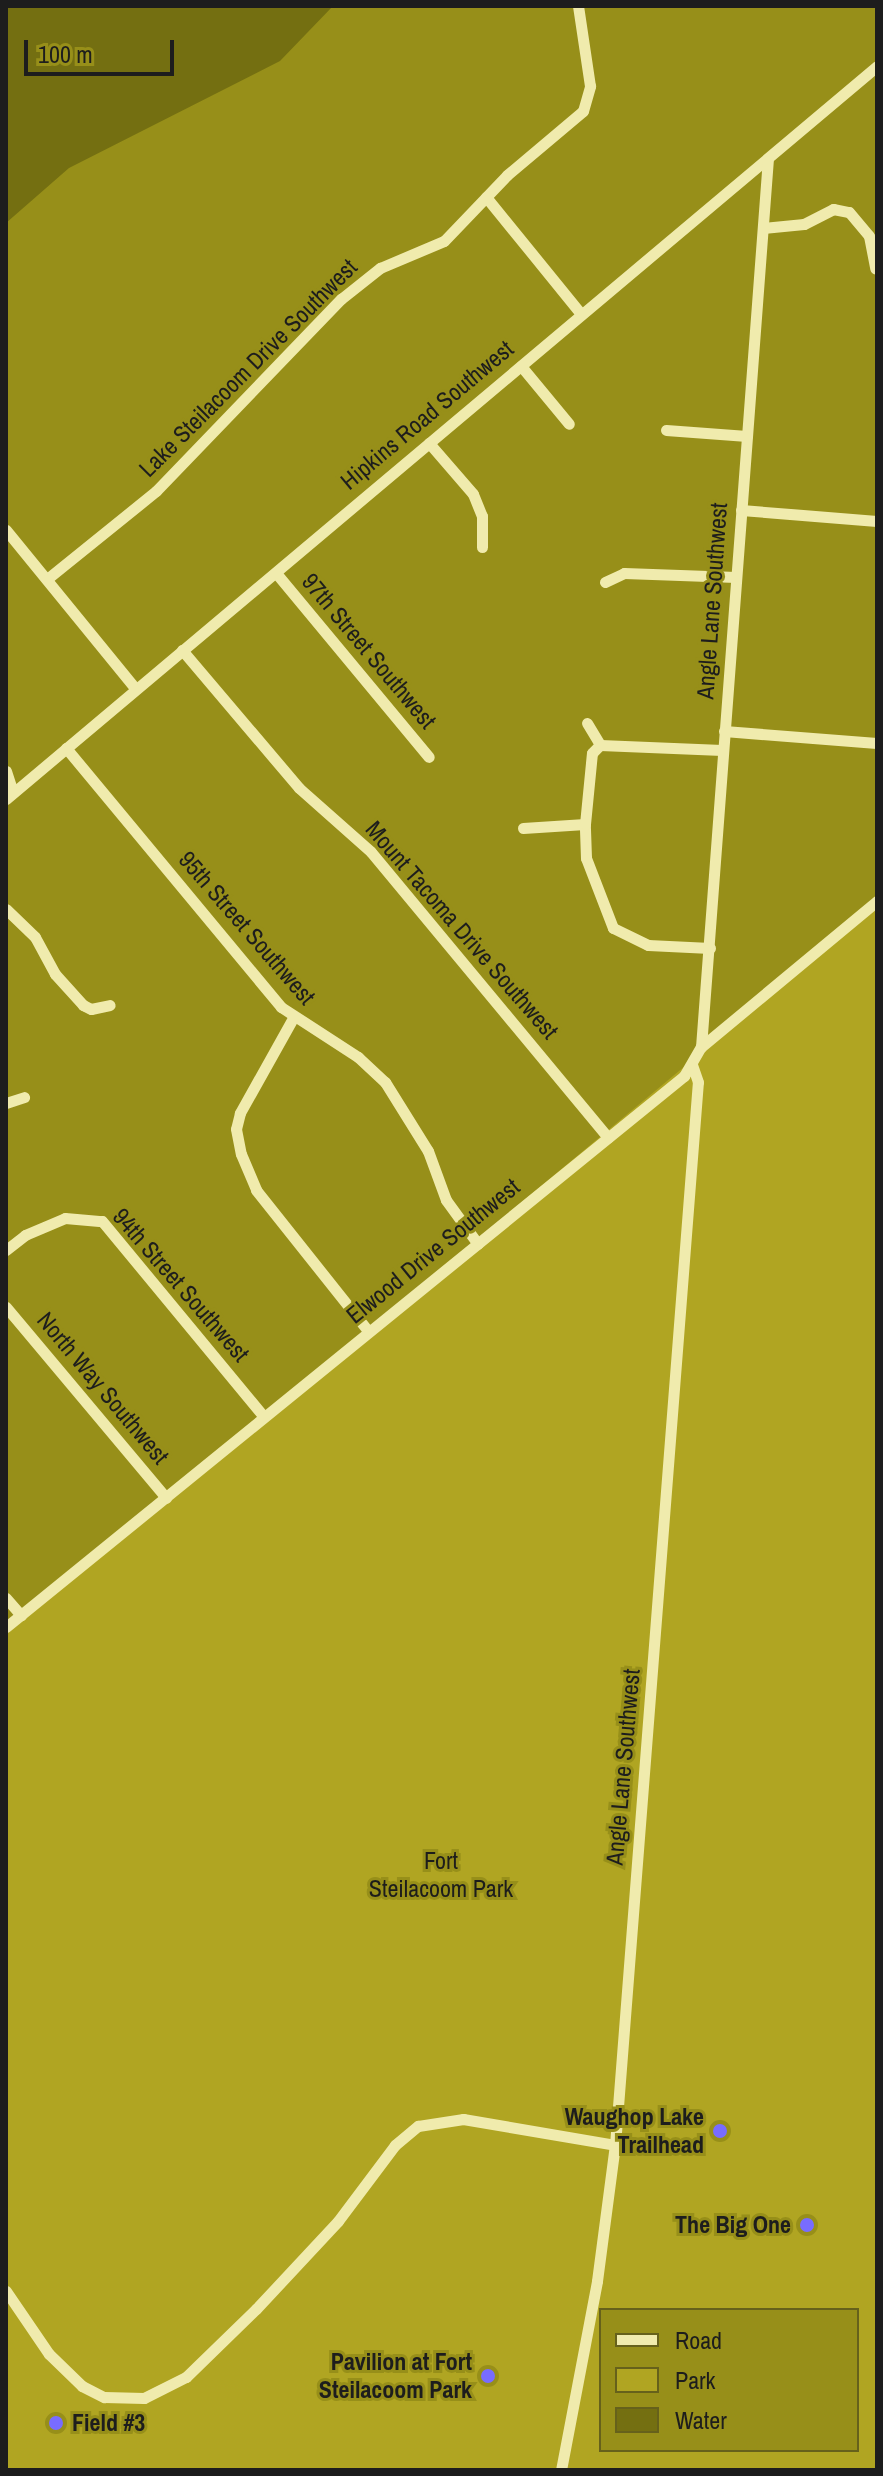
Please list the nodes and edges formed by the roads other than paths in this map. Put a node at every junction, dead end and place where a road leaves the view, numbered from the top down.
1 (578, 6) edge
2 (877, 66) edge
3 (768, 159) junction
4 (486, 197) junction
5 (763, 228) junction
6 (875, 268) edge
7 (581, 314) junction
8 (521, 366) junction
9 (569, 424) dead end
10 (666, 430) dead end
11 (747, 436) junction
12 (429, 443) junction
13 (741, 510) junction
14 (877, 521) edge
15 (6, 530) edge
16 (482, 547) dead end
17 (276, 573) junction
18 (736, 577) junction
19 (47, 579) junction
20 (605, 582) dead end
21 (182, 650) junction
22 (135, 688) junction
23 (587, 723) dead end
24 (724, 731) junction
25 (877, 743) edge
26 (600, 745) junction
27 (66, 748) junction
28 (722, 750) junction
29 (429, 757) dead end
30 (6, 771) edge
31 (10, 796) edge
32 (585, 824) junction
33 (523, 828) dead end
34 (877, 901) edge
35 (6, 909) edge
36 (710, 948) junction
37 (110, 1005) dead end
38 (293, 1018) junction
39 (701, 1047) junction
40 (692, 1065) junction
41 (24, 1097) dead end
42 (6, 1103) edge
43 (608, 1137) junction
44 (478, 1244) junction
45 (7, 1247) edge
46 (6, 1307) edge
47 (368, 1331) junction
48 (264, 1417) junction
49 (166, 1498) junction
50 (6, 1598) edge
51 (21, 1615) junction
52 (6, 1627) edge
53 (615, 2145) junction
54 (6, 2291) edge
55 (561, 2470) edge

1 - 4 street, Lake Steilacoom Drive Southwest
2 - 3 street, Hipkins Road Southwest
3 - 5 street, Angle Lane Southwest
3 - 7 street, Hipkins Road Southwest
4 - 7 street
4 - 19 street, Lake Steilacoom Drive Southwest
5 - 6 street
5 - 11 street, Angle Lane Southwest
7 - 8 street, Hipkins Road Southwest
8 - 9 street
8 - 12 street, Hipkins Road Southwest
10 - 11 street
11 - 13 street, Angle Lane Southwest
12 - 16 street
12 - 17 street, Hipkins Road Southwest
13 - 14 street
13 - 18 street, Angle Lane Southwest
15 - 19 street
17 - 21 street, Hipkins Road Southwest
17 - 29 street, 97th Street Southwest
18 - 20 street
18 - 24 street, Angle Lane Southwest
19 - 22 street
21 - 22 street, Hipkins Road Southwest
21 - 43 street, Mount Tacoma Drive Southwest
22 - 27 street, Hipkins Road Southwest
23 - 26 street
24 - 25 street
24 - 28 street, Angle Lane Southwest
26 - 28 street
26 - 32 street
27 - 31 street, Hipkins Road Southwest
27 - 38 street, 95th Street Southwest
28 - 36 street, Angle Lane Southwest
30 - 31 street
32 - 33 street
32 - 36 street
34 - 39 street, Elwood Drive Southwest
35 - 37 street
36 - 39 street, Angle Lane Southwest
38 - 44 street, 95th Street Southwest
38 - 47 street
39 - 40 street, Elwood Drive Southwest
40 - 43 street, Elwood Drive Southwest
40 - 53 street, Angle Lane Southwest
41 - 42 street
43 - 44 street, Elwood Drive Southwest
44 - 47 street, Elwood Drive Southwest
45 - 48 street, 94th Street Southwest
46 - 49 street, North Way Southwest
47 - 48 street, Elwood Drive Southwest
48 - 49 street, Elwood Drive Southwest
49 - 51 street, Elwood Drive Southwest
50 - 51 street
51 - 52 street, Elwood Drive Southwest
53 - 54 street
53 - 55 street, Angle Lane Southwest

